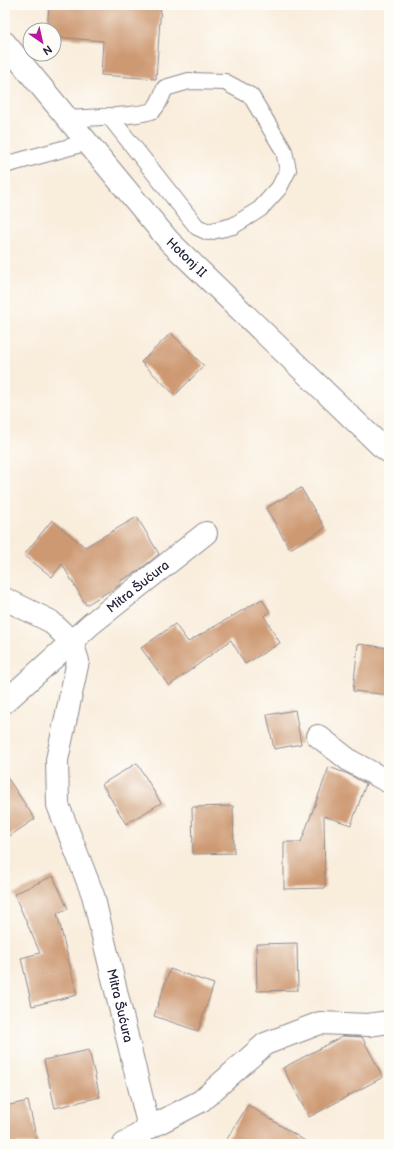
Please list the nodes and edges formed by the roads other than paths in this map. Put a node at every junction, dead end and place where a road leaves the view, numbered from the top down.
1 (5, 43) edge
2 (109, 116) junction
3 (68, 119) junction
4 (88, 142) junction
5 (5, 165) edge
6 (389, 452) edge
7 (206, 533) dead end
8 (5, 599) edge
9 (72, 642) junction
10 (5, 702) edge
11 (318, 736) dead end
12 (389, 782) edge
13 (379, 1023) edge
14 (389, 1040) edge
15 (149, 1128) junction
16 (124, 1144) edge

1 - 3 street, Hotonj II
2 - 2 lane
2 - 3 lane
3 - 4 street, Hotonj II
4 - 5 lane
4 - 6 street, Hotonj II
7 - 9 street, Mitra Šućura
8 - 9 street, Mitra Šućura
9 - 10 street, Mitra Šućura
9 - 15 street, Mitra Šućura
11 - 12 street
13 - 14 street
13 - 15 street
15 - 16 street

